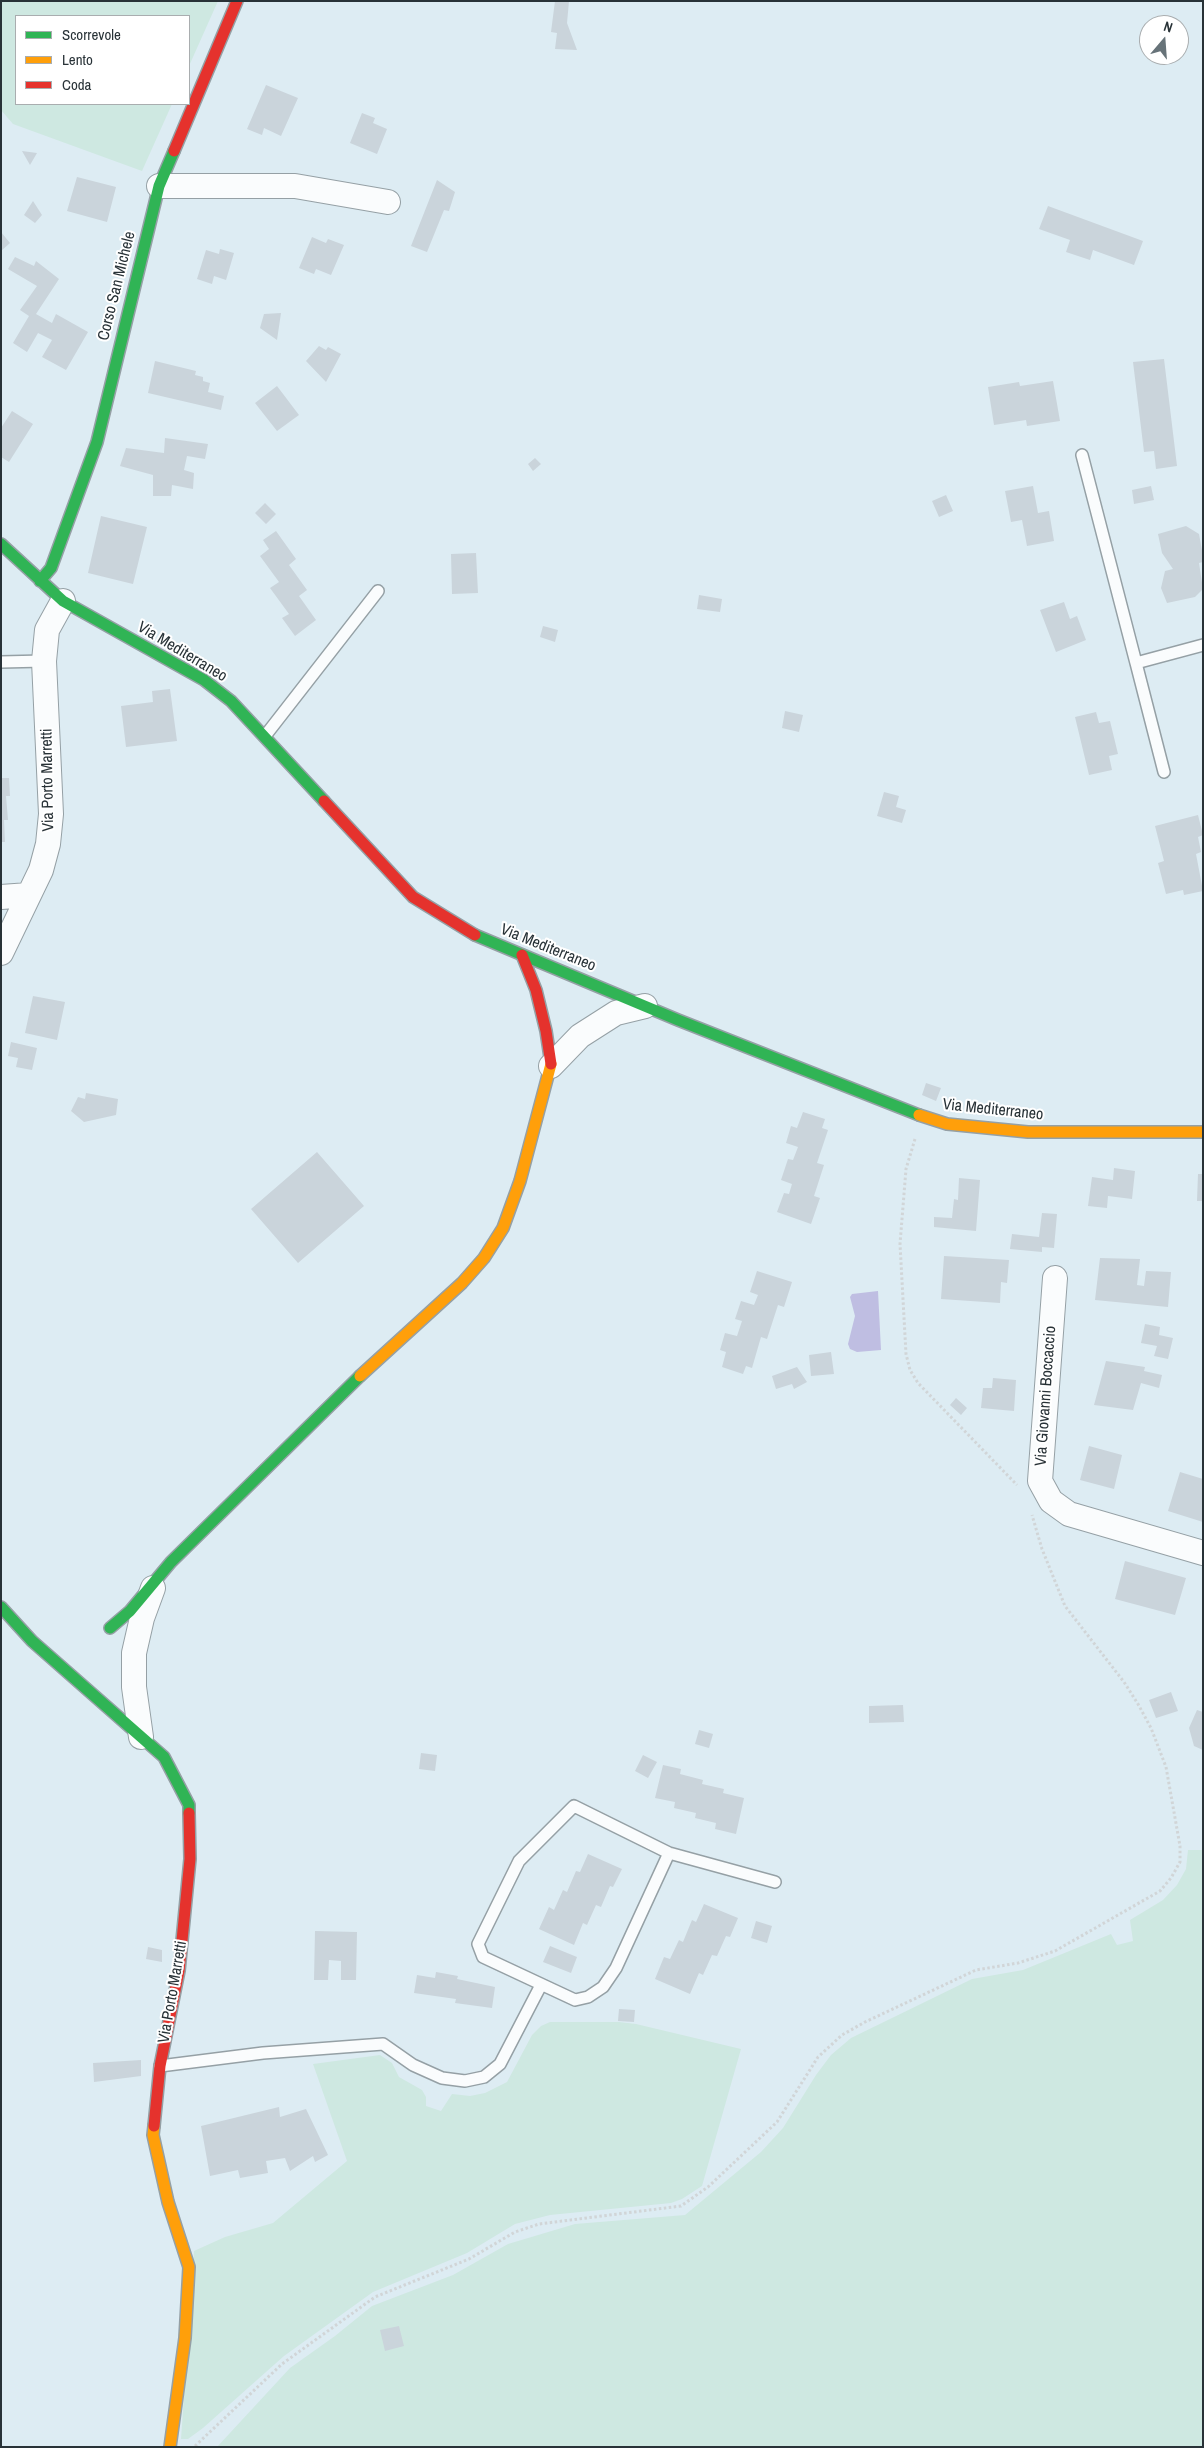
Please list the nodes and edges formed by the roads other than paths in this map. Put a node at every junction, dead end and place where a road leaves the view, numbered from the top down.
1 (237, 1) edge
2 (159, 186) junction
3 (388, 202) dead end
4 (1082, 455) dead end
5 (1, 544) edge
6 (40, 580) junction
7 (378, 591) dead end
8 (62, 601) junction
9 (1203, 646) edge
10 (44, 661) junction
11 (1, 662) edge
12 (1136, 662) junction
13 (265, 736) junction
14 (1164, 772) dead end
15 (29, 895) junction
16 (1, 897) edge
17 (1, 953) edge
18 (522, 955) junction
19 (646, 1006) junction
20 (551, 1066) junction
21 (1203, 1132) edge
22 (1055, 1278) dead end
23 (1203, 1553) edge
24 (154, 1586) junction
25 (1, 1608) edge
26 (110, 1628) dead end
27 (141, 1737) junction
28 (669, 1853) junction
29 (775, 1882) dead end
30 (541, 1985) junction
31 (160, 2066) junction
32 (170, 2447) edge

1 - 2 street, Corso San Michele
2 - 3 street
2 - 6 street, Corso San Michele
4 - 12 lane
5 - 6 street, Via Mediterraneo
6 - 8 street, Via Mediterraneo
7 - 13 lane
8 - 10 street, Via Porto Marretti
8 - 13 street, Via Mediterraneo
9 - 12 lane
10 - 11 lane
10 - 15 street, Via Porto Marretti
12 - 14 lane
13 - 18 street, Via Mediterraneo
15 - 16 street
15 - 17 street, Via Porto Marretti
18 - 19 street, Via Mediterraneo
18 - 20 street
19 - 20 street
19 - 21 street, Via Mediterraneo
20 - 24 street
22 - 23 street, Via Giovanni Boccaccio
24 - 26 street
24 - 27 street
25 - 27 street, Via Porto Marretti
27 - 31 street, Via Porto Marretti
28 - 29 lane
28 - 30 lane
28 - 30 lane
30 - 31 lane
31 - 32 street, Via Porto Marretti

